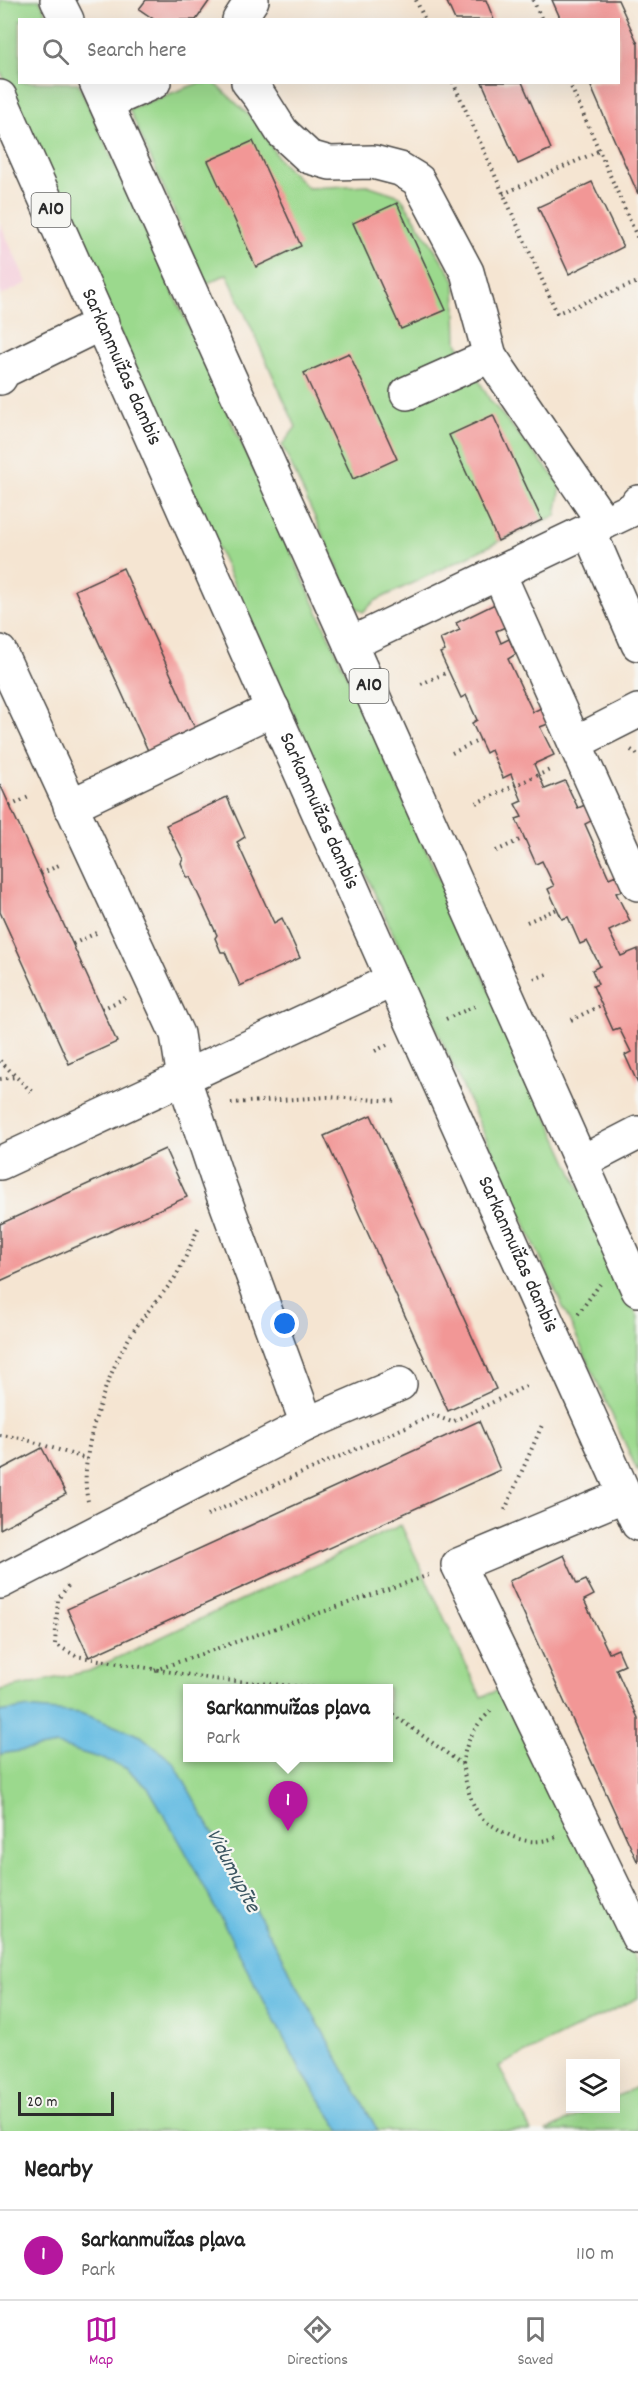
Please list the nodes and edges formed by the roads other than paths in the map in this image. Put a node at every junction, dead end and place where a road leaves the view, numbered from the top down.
1 (57, 0) edge
2 (252, 0) edge
3 (65, 18) edge
4 (240, 18) edge
5 (144, 84) edge
6 (250, 84) edge
7 (101, 93) edge
8 (0, 97) edge
9 (102, 323) junction
10 (490, 356) junction
11 (1, 374) edge
12 (407, 393) dead end
13 (638, 502) edge
14 (597, 527) junction
15 (499, 574) junction
16 (638, 644) edge
17 (350, 645) junction
18 (0, 652) edge
19 (273, 708) junction
20 (638, 711) edge
21 (578, 749) junction
22 (70, 806) junction
23 (638, 884) edge
24 (393, 980) junction
25 (184, 1079) junction
26 (638, 1133) edge
27 (582, 1162) junction
28 (0, 1163) edge
29 (638, 1290) edge
30 (400, 1384) dead end
31 (307, 1424) junction
32 (632, 1509) edge
33 (0, 1582) edge
34 (638, 1937) edge

1 - 3 street
2 - 4 street
5 - 7 street
6 - 10 street
7 - 17 street, A10
8 - 9 street, Sarkanmuižas dambis / A10
9 - 11 street
9 - 19 street, Sarkanmuižas dambis / A10
10 - 12 street
10 - 14 street
13 - 14 street
14 - 15 street
14 - 16 street
15 - 17 street
15 - 21 street
17 - 27 street, A10
18 - 22 street
19 - 22 street
19 - 24 street, Sarkanmuižas dambis / A10
20 - 21 street
21 - 23 street
22 - 25 street
24 - 25 street
24 - 32 street, Sarkanmuižas dambis / A10
25 - 28 street
25 - 31 street
26 - 27 street
27 - 29 street, A10
30 - 31 street
31 - 33 street
32 - 34 street

